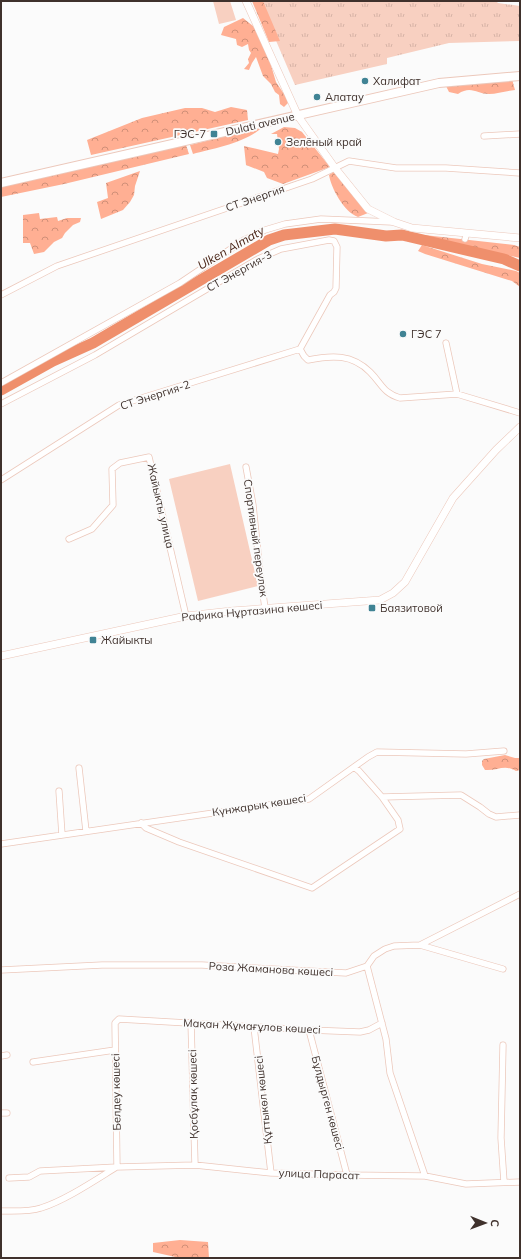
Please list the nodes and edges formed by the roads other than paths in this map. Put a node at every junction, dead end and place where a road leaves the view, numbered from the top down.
1 (246, 1) edge
2 (520, 76) edge
3 (298, 116) junction
4 (520, 134) edge
5 (484, 136) dead end
6 (335, 168) junction
7 (520, 173) edge
8 (1, 182) edge
9 (394, 222) junction
10 (520, 238) edge
11 (1, 295) edge
12 (446, 343) dead end
13 (300, 349) junction
14 (1, 383) edge
15 (457, 394) junction
16 (1, 404) edge
17 (520, 413) edge
18 (520, 427) edge
19 (246, 467) dead end
20 (1, 480) edge
21 (69, 539) dead end
22 (265, 608) junction
23 (186, 616) junction
24 (1, 656) edge
25 (504, 751) dead end
26 (354, 767) junction
27 (79, 768) dead end
28 (59, 791) dead end
29 (382, 798) junction
30 (520, 815) edge
31 (141, 823) junction
32 (86, 831) junction
33 (62, 835) junction
34 (1, 844) edge
35 (520, 894) edge
36 (420, 945) junction
37 (367, 966) junction
38 (503, 969) dead end
39 (1, 970) edge
40 (119, 1019) joint
41 (191, 1022) junction
42 (382, 1023) junction
43 (254, 1027) junction
44 (309, 1030) junction
45 (503, 1045) dead end
46 (115, 1050) junction
47 (33, 1062) dead end
48 (195, 1165) junction
49 (117, 1167) junction
50 (271, 1173) junction
51 (347, 1175) junction
52 (425, 1176) junction
53 (10, 1178) dead end
54 (504, 1182) junction
55 (520, 1182) edge
56 (1, 1211) edge

1 - 3 street
2 - 3 main road, Dulati avenue
3 - 6 street
3 - 8 main road, Dulati avenue
4 - 5 street
6 - 7 street, СТ Энергия
6 - 9 street
6 - 11 street, СТ Энергия
9 - 10 street
9 - 14 street
12 - 15 street
13 - 15 street
13 - 16 street, СТ Энергия-3
13 - 20 street, СТ Энергия-2
15 - 17 street
18 - 22 street, Рафика Нұртазина көшесі
19 - 22 street, Спортивный переулок
21 - 23 street, Жайыкты улица
22 - 23 street, Рафика Нұртазина көшесі
23 - 24 street, Рафика Нұртазина көшесі
25 - 26 street, Күнжарық көшесі
26 - 29 street
26 - 31 street, Күнжарық көшесі
27 - 32 street
28 - 33 street
29 - 30 street
29 - 31 street
31 - 32 street, Күнжарық көшесі
32 - 33 street, Күнжарық көшесі
33 - 34 street, Күнжарық көшесі
35 - 36 street, Роза Жаманова көшесі
36 - 37 street, Роза Жаманова көшесі
36 - 38 street
37 - 39 street, Роза Жаманова көшесі
37 - 42 street
40 - 41 street, Мақан Жұмағұлов көшесі
40 - 46 street, Белдеу көшесі
41 - 43 street, Мақан Жұмағұлов көшесі
41 - 48 street, Қосбұлақ көшесі
42 - 44 street, Мақан Жұмағұлов көшесі
42 - 52 street
43 - 44 street, Мақан Жұмағұлов көшесі
43 - 50 street, Құттыкөл көшесі
44 - 51 street, Бұлдырген көшесі
45 - 54 street
46 - 47 street
46 - 49 street, Белдеу көшесі
48 - 49 street, улица Парасат
48 - 50 street, улица Парасат
49 - 53 street, улица Парасат
49 - 56 street
50 - 51 street, улица Парасат
51 - 52 street, улица Парасат
52 - 54 street, улица Парасат
54 - 55 street, улица Парасат

